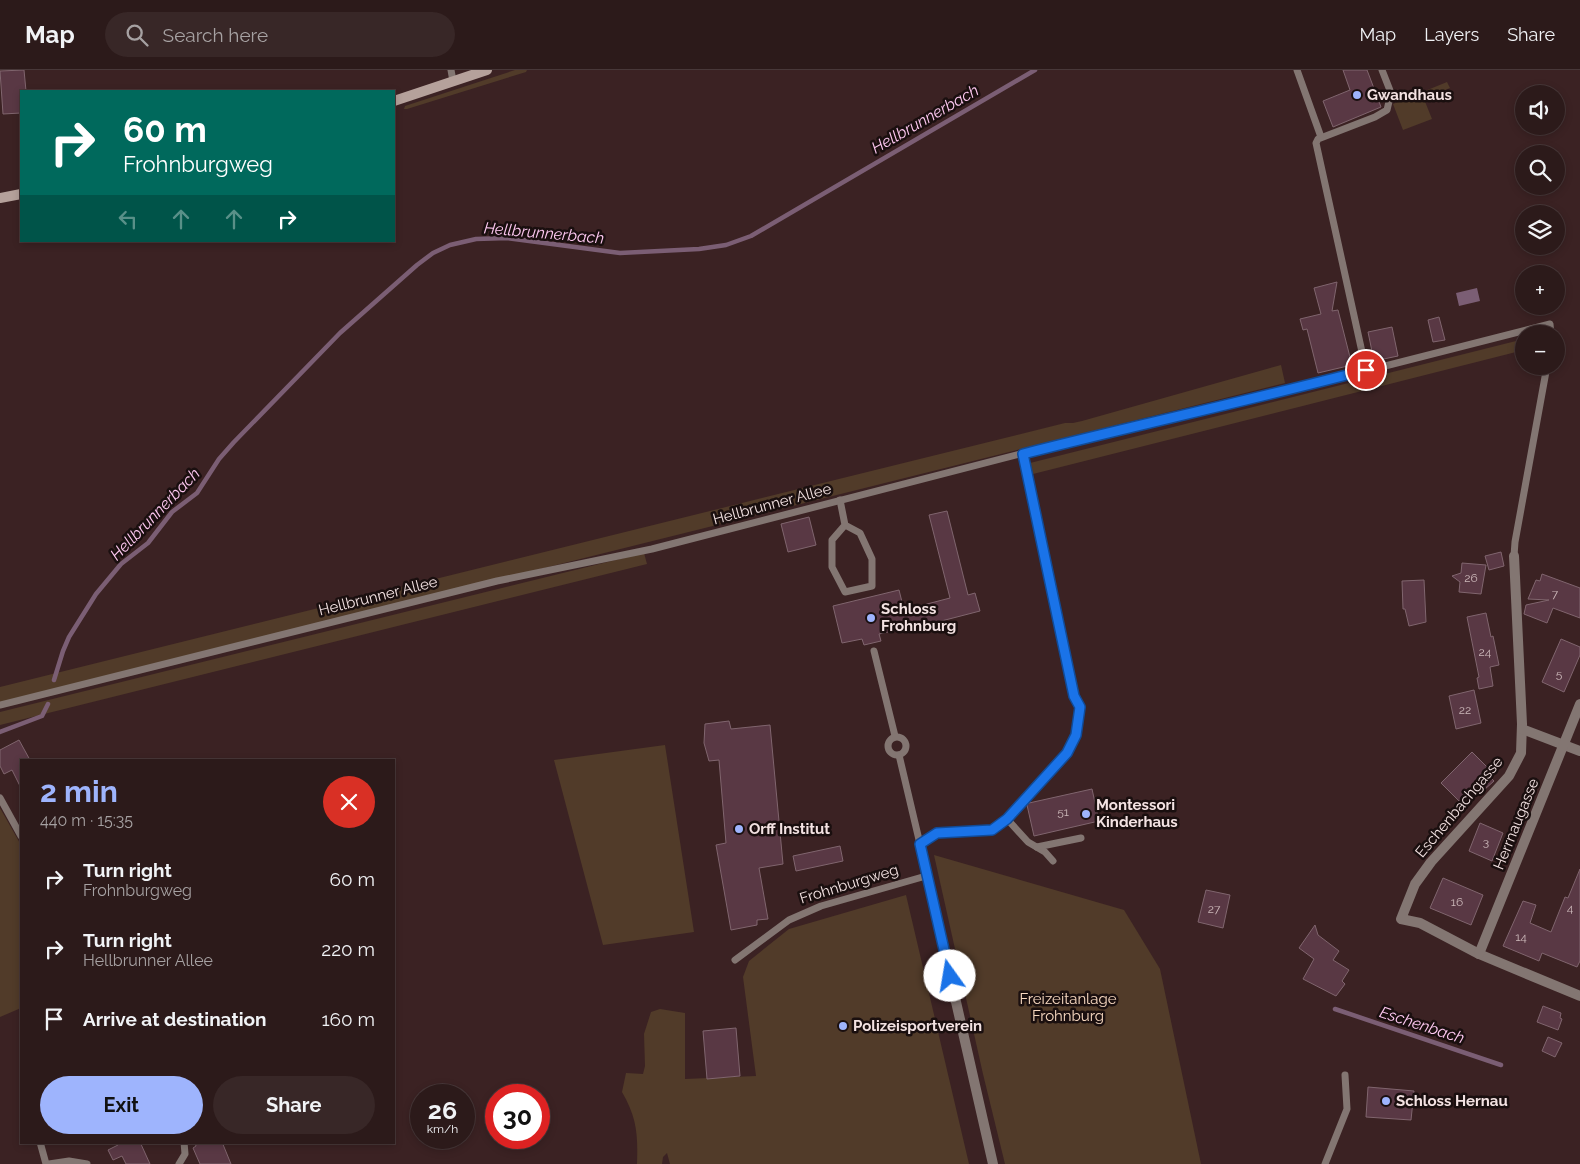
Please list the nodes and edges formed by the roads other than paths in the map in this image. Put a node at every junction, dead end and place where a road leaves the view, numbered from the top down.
1 (450, 70) edge
2 (486, 70) edge
3 (1296, 70) edge
4 (1382, 70) edge
5 (453, 81) junction
6 (395, 101) edge
7 (1321, 137) junction
8 (20, 194) edge
9 (0, 198) edge
10 (1515, 333) edge
11 (1366, 370) junction
12 (1545, 375) edge
13 (1023, 454) junction
14 (840, 500) junction
15 (845, 524) junction
16 (1514, 556) joint
17 (874, 651) dead end
18 (1580, 704) edge
19 (0, 705) edge
20 (1522, 729) junction
21 (895, 736) junction
22 (1564, 745) junction
23 (1580, 751) edge
24 (899, 755) junction
25 (0, 798) edge
26 (1007, 819) junction
27 (20, 834) edge
28 (1081, 838) dead end
29 (920, 844) junction
30 (1036, 848) junction
31 (1053, 861) dead end
32 (926, 876) junction
33 (1479, 954) junction
34 (735, 960) dead end
35 (1580, 996) edge
36 (1345, 1075) dead end
37 (41, 1144) edge
38 (184, 1144) edge
39 (47, 1164) edge
40 (87, 1164) edge
41 (179, 1164) edge
42 (993, 1164) edge
43 (1325, 1164) edge

1 - 5 lane
2 - 5 street
3 - 7 lane
4 - 7 lane
5 - 6 street
7 - 11 lane
8 - 9 street
10 - 11 lane, Hellbrunner Allee
11 - 13 lane, Hellbrunner Allee
12 - 16 lane, Eschenbachgasse
13 - 14 lane, Hellbrunner Allee
13 - 26 lane
14 - 15 lane
14 - 19 lane, Hellbrunner Allee
15 - 15 lane
16 - 20 street, Eschenbachgasse
17 - 21 lane
18 - 22 street, Herrnaugasse
20 - 22 street
20 - 33 street, Eschenbachgasse
21 - 24 lane
21 - 24 lane
22 - 23 street
22 - 33 street, Herrnaugasse
24 - 29 lane
25 - 27 lane
26 - 29 street
26 - 30 lane
28 - 30 lane
29 - 32 street
30 - 31 lane
32 - 34 lane, Frohnburgweg
32 - 42 street
33 - 35 street, Eschenbachgasse
36 - 43 lane
37 - 39 lane
38 - 41 lane
39 - 40 lane

